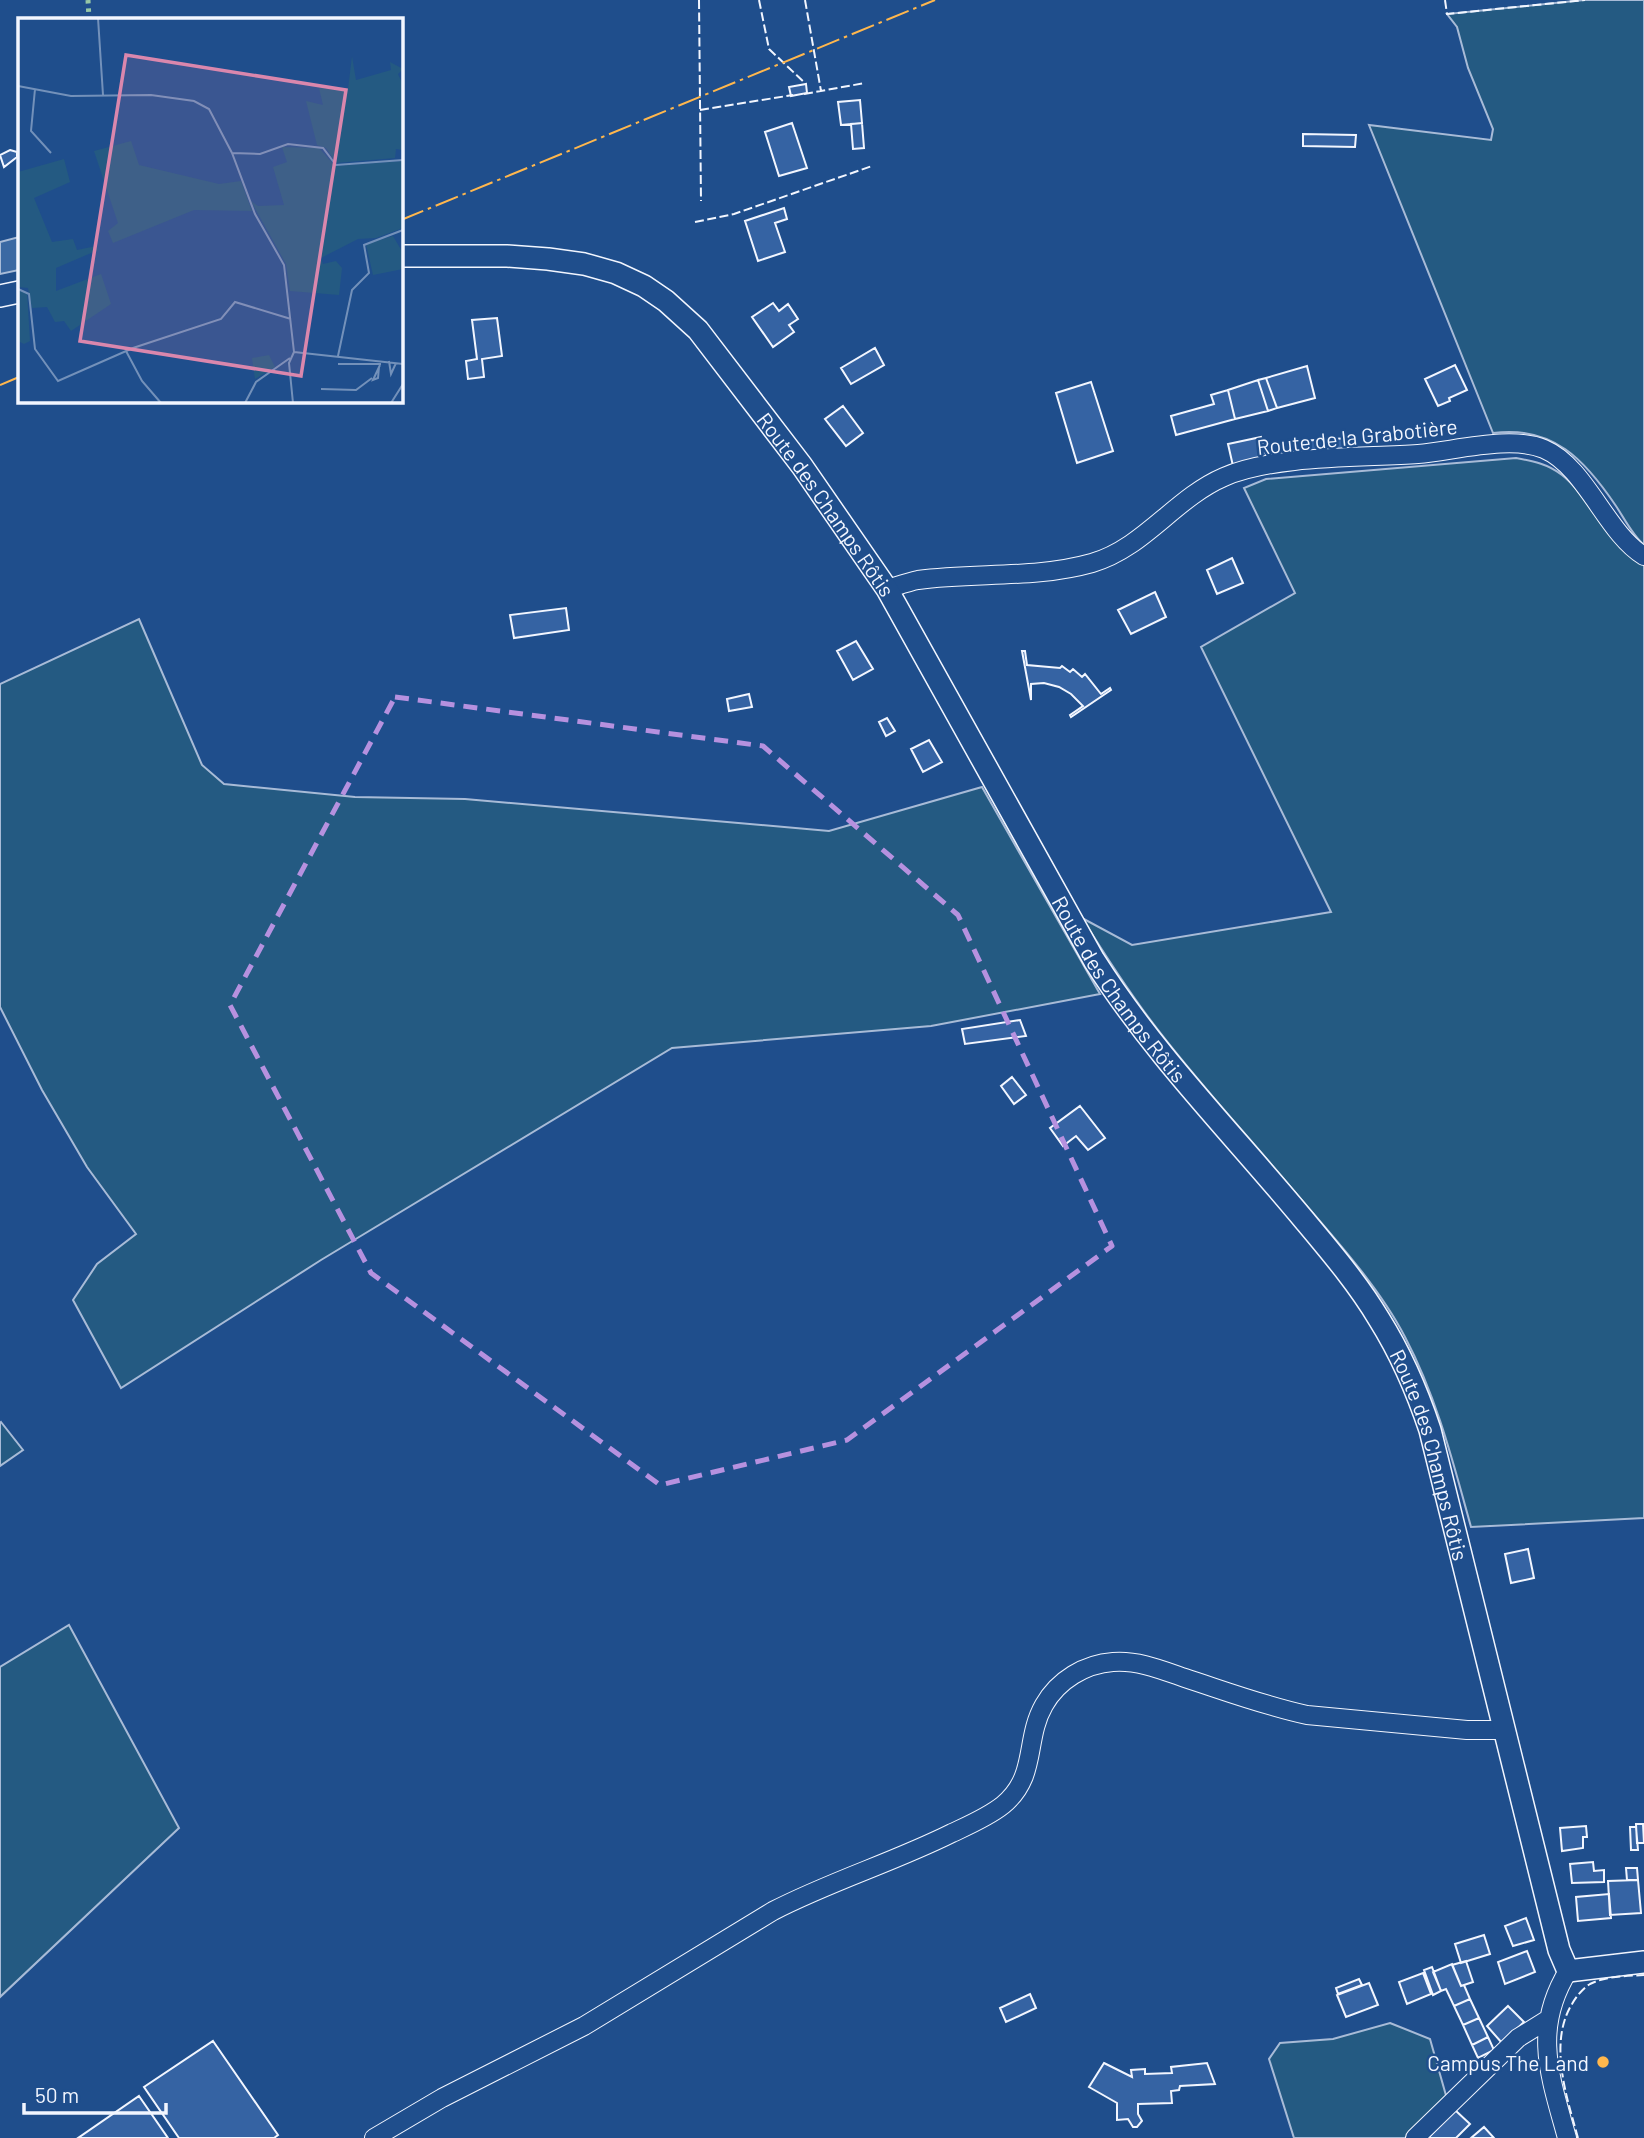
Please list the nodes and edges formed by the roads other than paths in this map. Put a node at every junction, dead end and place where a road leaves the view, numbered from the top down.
1 (402, 256) edge
2 (18, 292) edge
3 (0, 296) edge
4 (1644, 556) edge
5 (887, 589) junction
6 (1505, 1730) junction
7 (1644, 1962) edge
8 (1568, 1971) junction
9 (1547, 2020) junction
10 (374, 2138) edge
11 (1415, 2138) edge
12 (1567, 2138) edge

1 - 5 street, Route des Champs Rôtis
2 - 3 street
4 - 5 street, Route de la Grabotière
5 - 6 street, Route des Champs Rôtis
6 - 8 street, Route des Champs Rôtis
6 - 10 street
7 - 8 street
8 - 9 street
9 - 11 street
9 - 12 street

